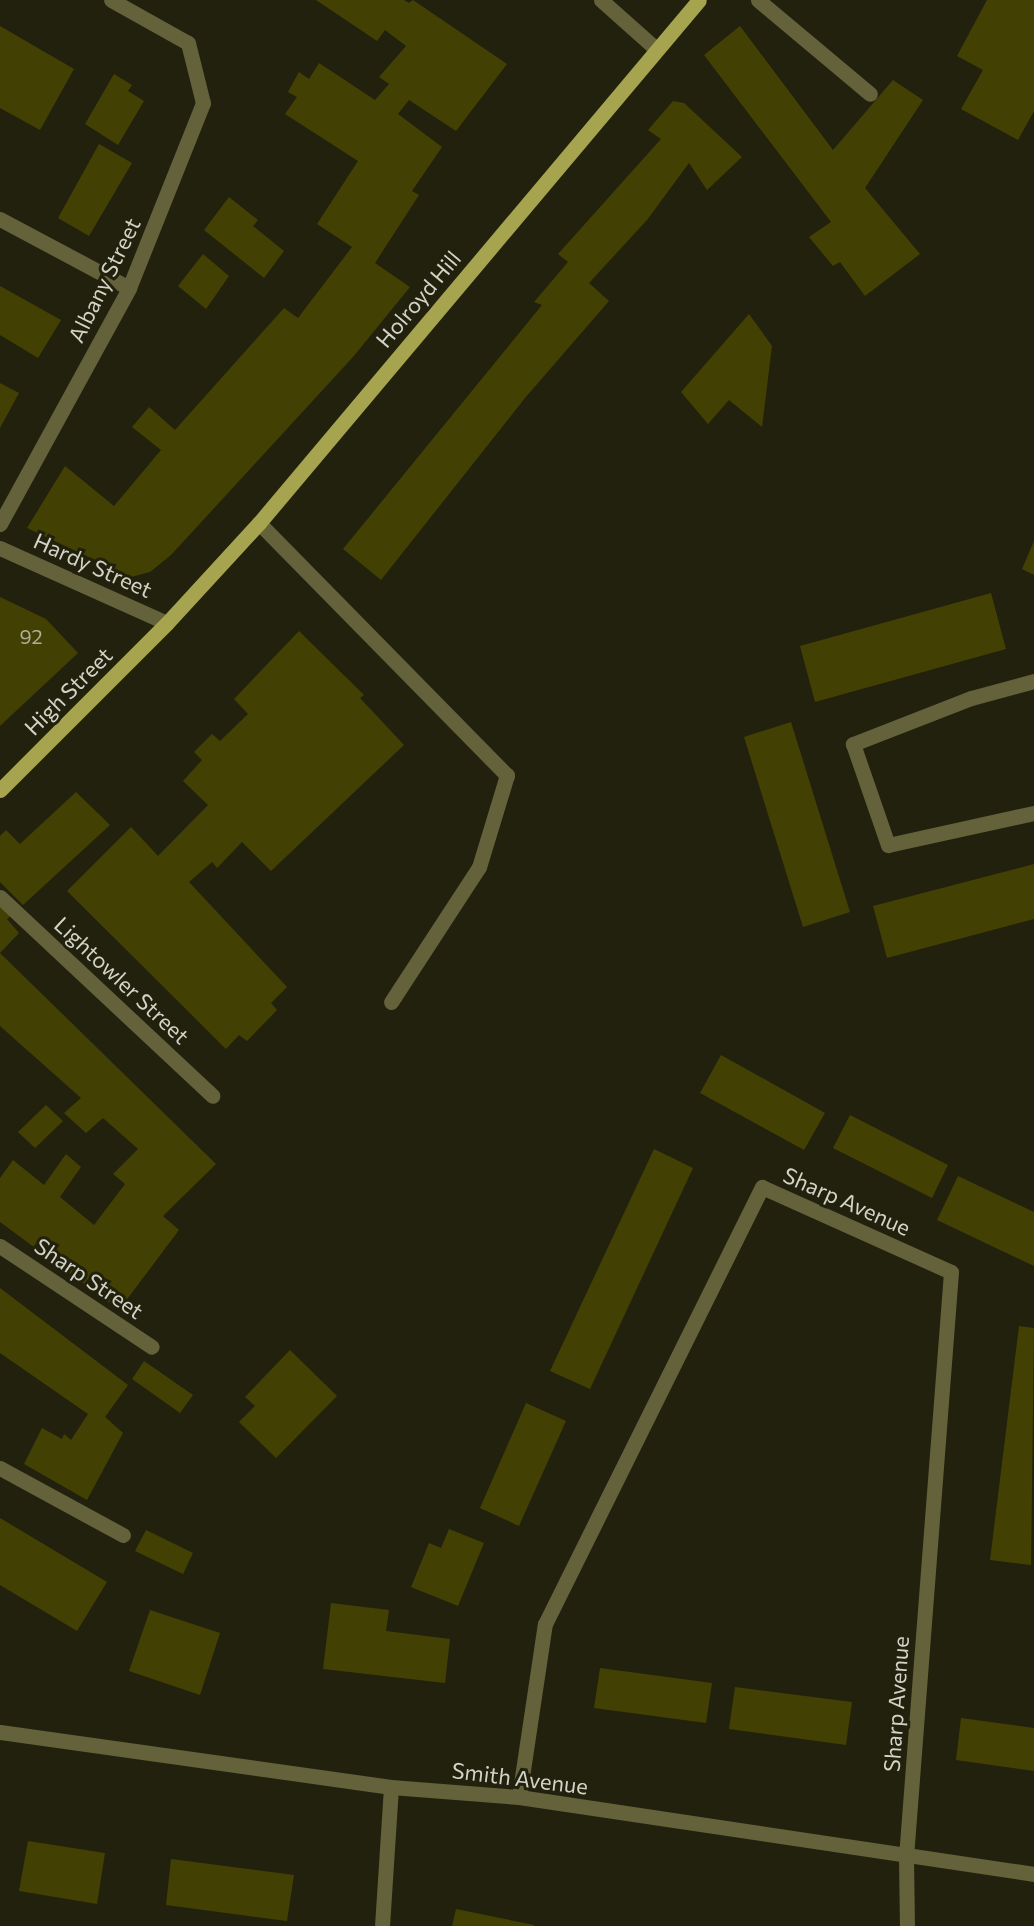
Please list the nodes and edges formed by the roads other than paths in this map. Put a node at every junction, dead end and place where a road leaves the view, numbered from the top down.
1 (111, 0) edge
2 (601, 0) edge
3 (699, 0) edge
4 (758, 0) edge
5 (655, 48) junction
6 (870, 94) dead end
7 (0, 219) edge
8 (129, 288) junction
9 (259, 523) junction
10 (0, 524) edge
11 (0, 548) edge
12 (167, 623) junction
13 (1034, 681) edge
14 (0, 790) edge
15 (1034, 813) edge
16 (0, 897) edge
17 (391, 1002) dead end
18 (213, 1096) dead end
19 (0, 1246) edge
20 (152, 1347) dead end
21 (0, 1468) edge
22 (123, 1535) dead end
23 (0, 1732) edge
24 (391, 1787) junction
25 (519, 1797) junction
26 (906, 1857) junction
27 (1034, 1874) edge
28 (382, 1926) edge
29 (907, 1926) edge

1 - 8 street, Albany Street
2 - 5 street
3 - 5 main road, Holroyd Hill
4 - 6 street
5 - 9 main road, Holroyd Hill
7 - 8 street
8 - 10 street, Albany Street
9 - 12 main road, Holroyd Hill
9 - 17 street
11 - 12 street, Hardy Street
12 - 14 main road, High Street
13 - 15 street
16 - 18 street, Lightowler Street
19 - 20 street, Sharp Street
21 - 22 street
23 - 24 street, Smith Avenue
24 - 25 street, Smith Avenue
24 - 28 street
25 - 26 street, Smith Avenue
25 - 26 street, Sharp Avenue
26 - 27 street, Smith Avenue
26 - 29 street

